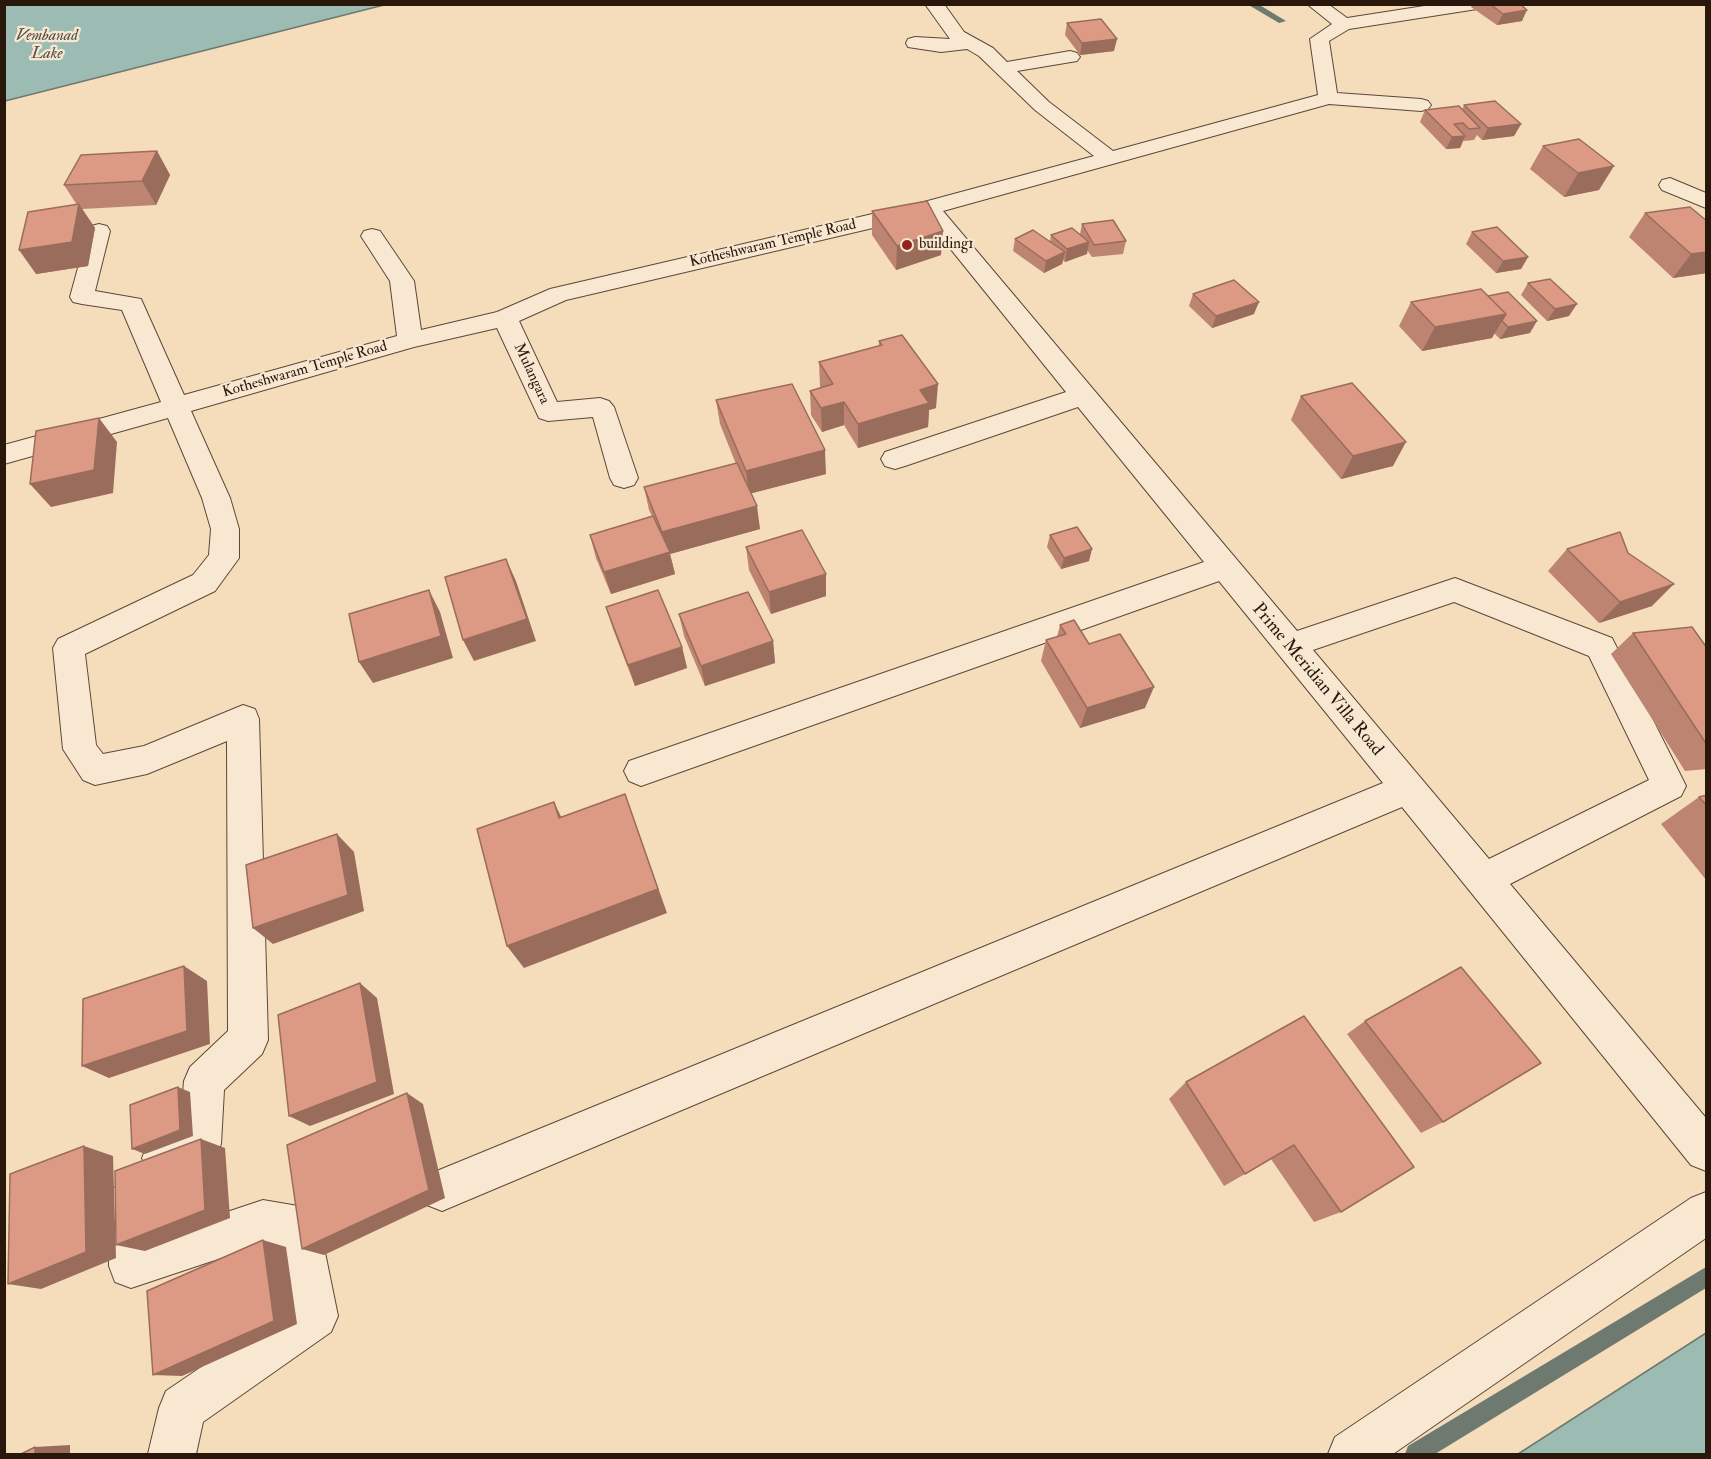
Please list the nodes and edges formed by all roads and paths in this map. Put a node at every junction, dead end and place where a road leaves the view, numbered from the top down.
1 (934, 4) edge
2 (1316, 4) edge
3 (1477, 4) edge
4 (1344, 24) junction
5 (915, 43) dead end
6 (970, 43) junction
7 (1070, 57) dead end
8 (1003, 68) junction
9 (1328, 98) junction
10 (1421, 105) dead end
11 (1111, 159) junction
12 (1670, 185) dead end
13 (1707, 201) edge
14 (929, 208) junction
15 (99, 231) dead end
16 (372, 236) dead end
17 (505, 318) junction
18 (410, 340) junction
19 (1083, 396) junction
20 (177, 406) junction
21 (4, 454) edge
22 (895, 459) dead end
23 (624, 478) dead end
24 (1224, 567) junction
25 (1289, 646) junction
26 (641, 771) dead end
27 (1407, 789) junction
28 (1483, 880) junction
29 (1707, 1150) edge
30 (442, 1190) dead end
31 (1707, 1213) edge
32 (172, 1455) edge
33 (1352, 1455) edge

1 - 6 street
2 - 4 street
3 - 4 street
4 - 9 street
5 - 6 street
6 - 8 street
7 - 8 street
8 - 11 street
9 - 10 street
9 - 11 street, Kotheshwaram Temple Road
11 - 14 street, Kotheshwaram Temple Road
12 - 13 street
14 - 17 street, Kotheshwaram Temple Road
14 - 19 street, Prime Meridian Villa Road
15 - 20 street
16 - 18 street
17 - 18 street, Kotheshwaram Temple Road
17 - 23 street, Mulangara
18 - 20 street, Kotheshwaram Temple Road
19 - 22 street
19 - 24 street, Prime Meridian Villa Road
20 - 21 street, Kotheshwaram Temple Road
20 - 32 street
24 - 25 street, Prime Meridian Villa Road
24 - 26 street
25 - 27 street, Prime Meridian Villa Road
25 - 28 street
27 - 28 street, Prime Meridian Villa Road
27 - 30 street
28 - 29 street, Prime Meridian Villa Road
31 - 33 street

